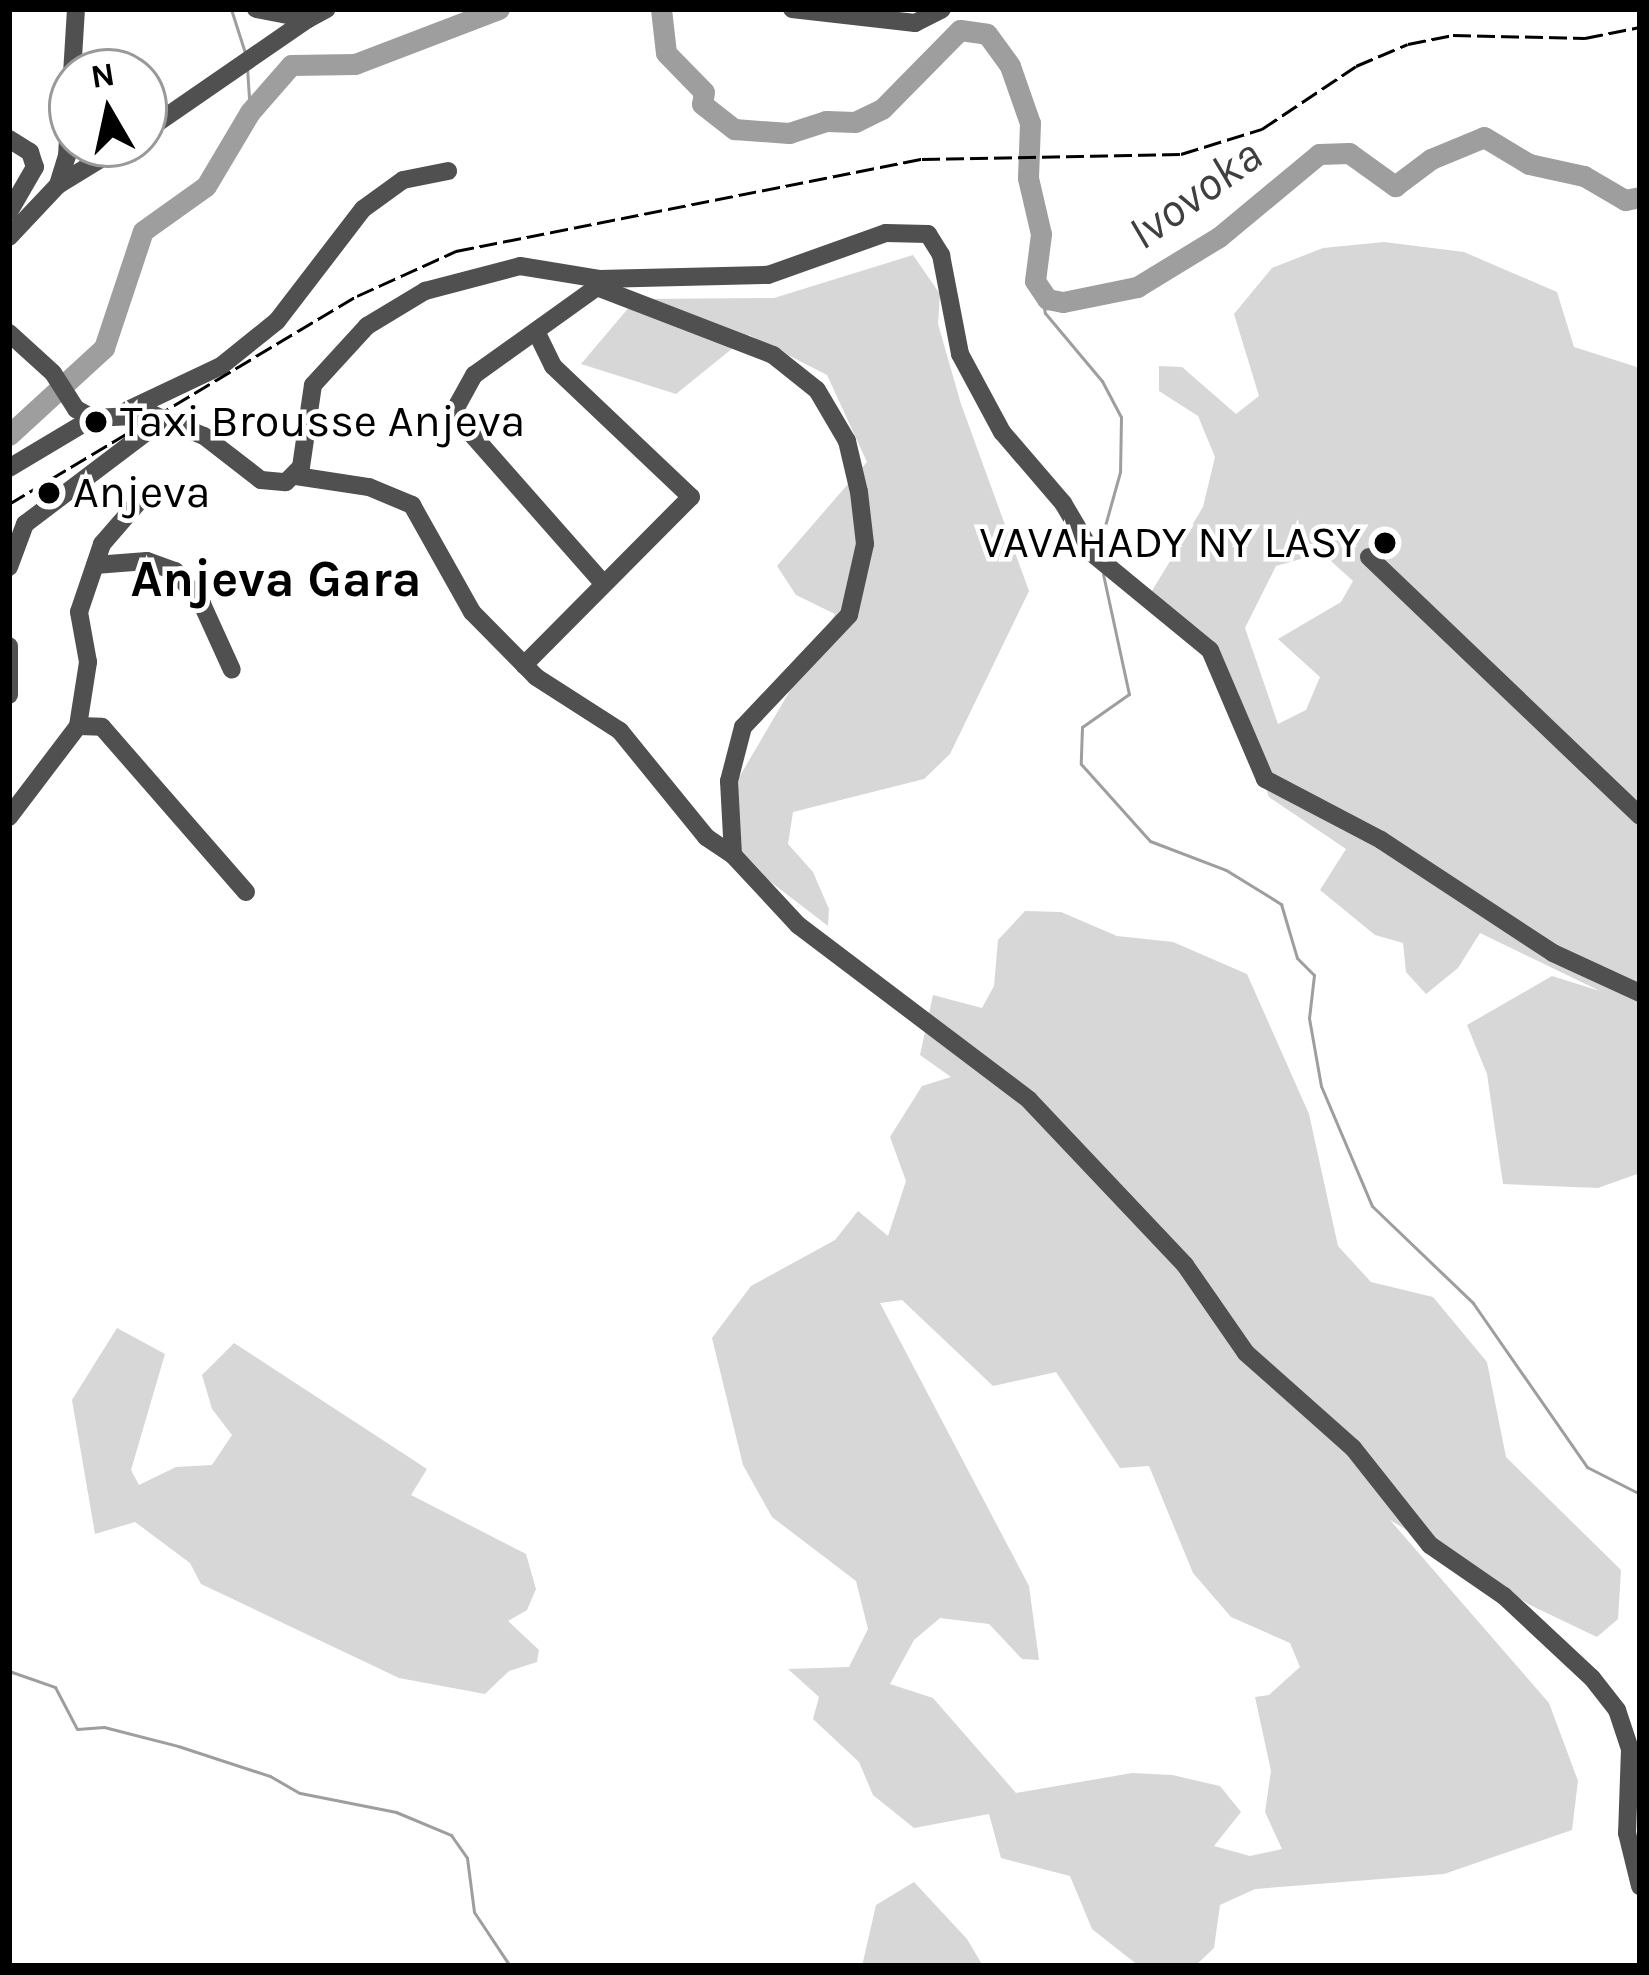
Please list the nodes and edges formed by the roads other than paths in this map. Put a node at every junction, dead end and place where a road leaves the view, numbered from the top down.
1 (76, 9) edge
2 (256, 9) edge
3 (327, 9) edge
4 (792, 9) edge
5 (942, 9) edge
6 (308, 20) junction
7 (168, 115) edge
8 (9, 139) edge
9 (85, 168) edge
10 (448, 171) dead end
11 (58, 184) junction
12 (9, 212) edge
13 (9, 238) edge
14 (598, 283) junction
15 (9, 333) edge
16 (536, 333) junction
17 (85, 414) junction
18 (118, 415) junction
19 (164, 419) junction
20 (9, 468) edge
21 (296, 476) junction
22 (141, 499) dead end
23 (17, 527) edge
24 (1369, 557) dead end
25 (95, 566) junction
26 (9, 567) edge
27 (602, 582) junction
28 (9, 646) edge
29 (524, 665) junction
30 (232, 670) dead end
31 (9, 694) edge
32 (78, 726) junction
33 (1640, 816) edge
34 (9, 817) edge
35 (734, 855) junction
36 (246, 892) dead end
37 (1640, 993) edge
38 (1640, 1886) edge

1 - 11 street
2 - 6 street
3 - 6 street
4 - 5 street
6 - 7 street
8 - 12 street
9 - 11 street
10 - 18 street
11 - 13 street
14 - 16 street
14 - 21 street
14 - 35 street
14 - 37 street
15 - 17 street
16 - 27 street
16 - 27 street
17 - 18 street
17 - 20 street
18 - 19 street
19 - 21 street
19 - 23 street
21 - 29 street
22 - 25 street
23 - 26 street
24 - 33 street
25 - 30 street
25 - 32 street
27 - 29 street
28 - 31 street
29 - 35 street
32 - 34 street
32 - 36 street
35 - 38 street

